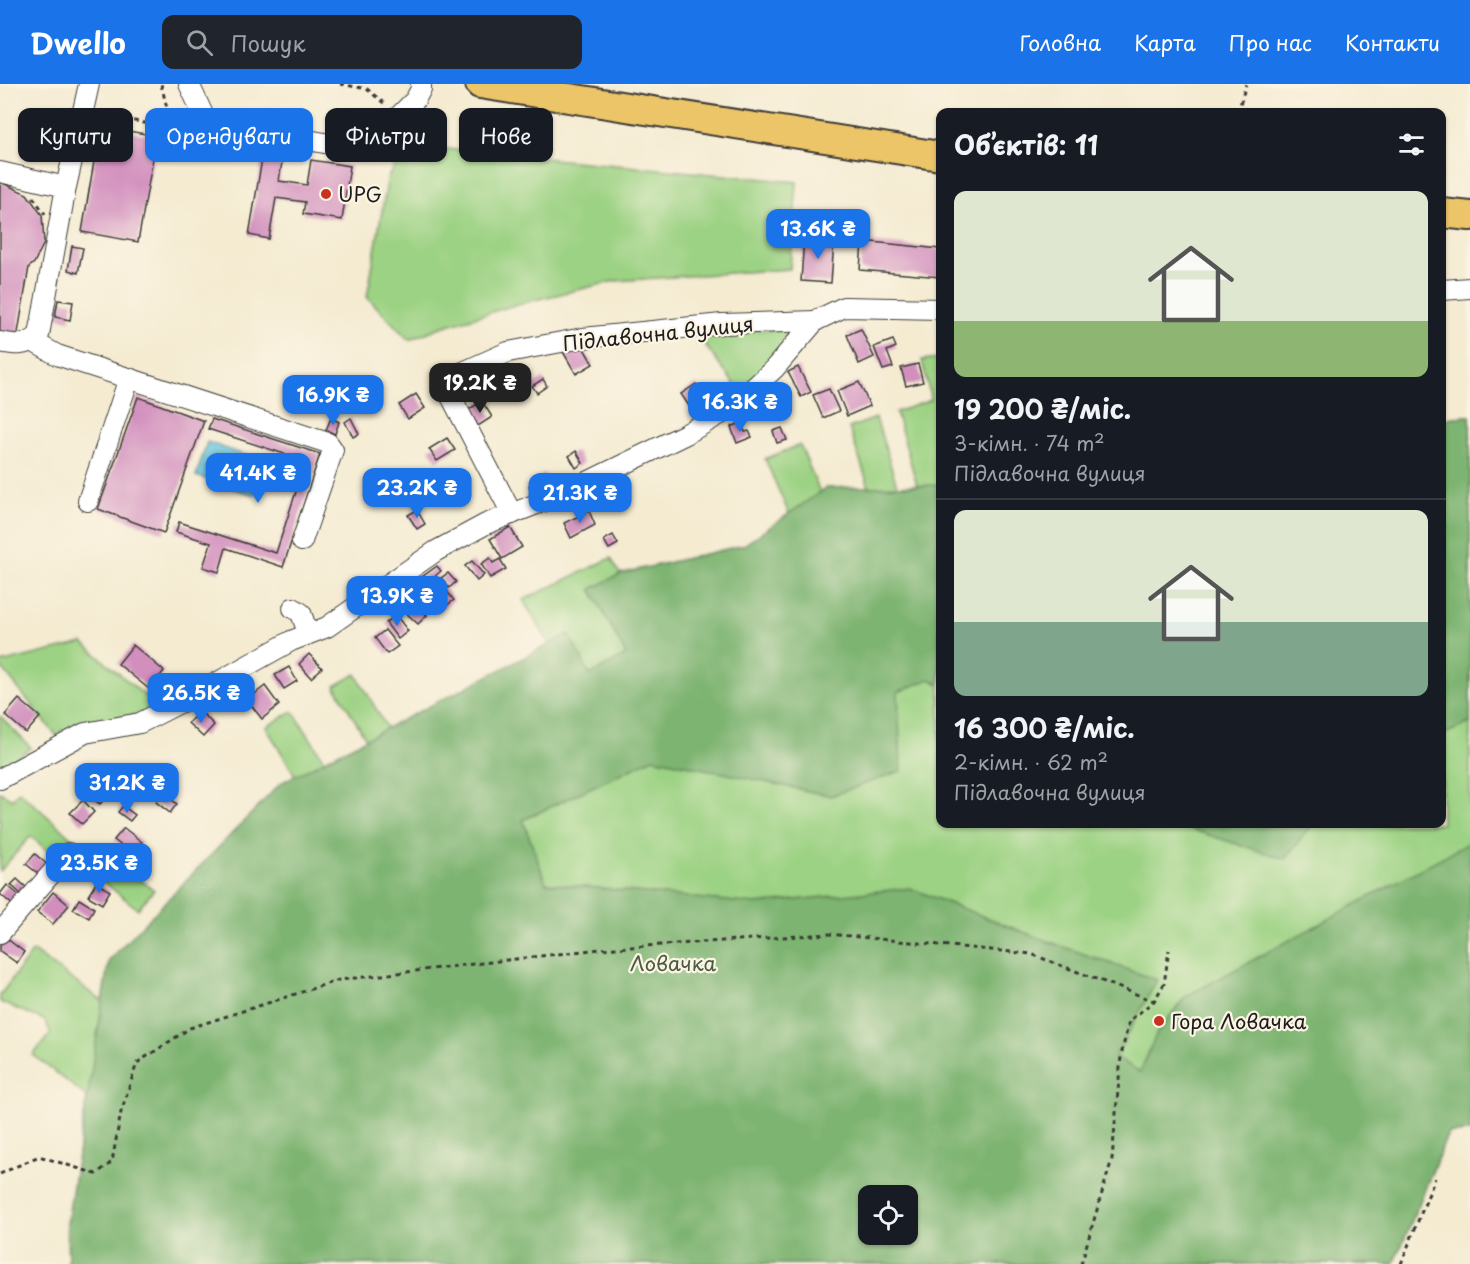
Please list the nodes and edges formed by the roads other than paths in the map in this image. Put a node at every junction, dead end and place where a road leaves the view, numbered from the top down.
1 (89, 84) edge
2 (189, 84) edge
3 (421, 84) edge
4 (480, 84) edge
5 (936, 155) edge
6 (0, 172) edge
7 (65, 193) junction
8 (1446, 213) edge
9 (1470, 216) edge
10 (1470, 288) edge
11 (1446, 290) edge
12 (936, 309) edge
13 (815, 321) junction
14 (32, 341) junction
15 (0, 342) edge
16 (129, 378) junction
17 (88, 501) dead end
18 (512, 514) junction
19 (302, 542) dead end
20 (293, 608) dead end
21 (308, 633) junction
22 (0, 779) edge
23 (69, 853) dead end
24 (0, 933) edge

1 - 7 street
2 - 3 street
4 - 5 highway
6 - 7 street
7 - 14 street
8 - 9 highway
10 - 11 street
12 - 13 street, Підлавочна вулиця
13 - 18 street, Підлавочна вулиця
13 - 18 street, Підлавочна вулиця
14 - 15 street
14 - 16 street
16 - 17 street
16 - 19 street
18 - 21 street, Підлавочна вулиця
20 - 21 street
21 - 22 street, Підлавочна вулиця
23 - 24 street

